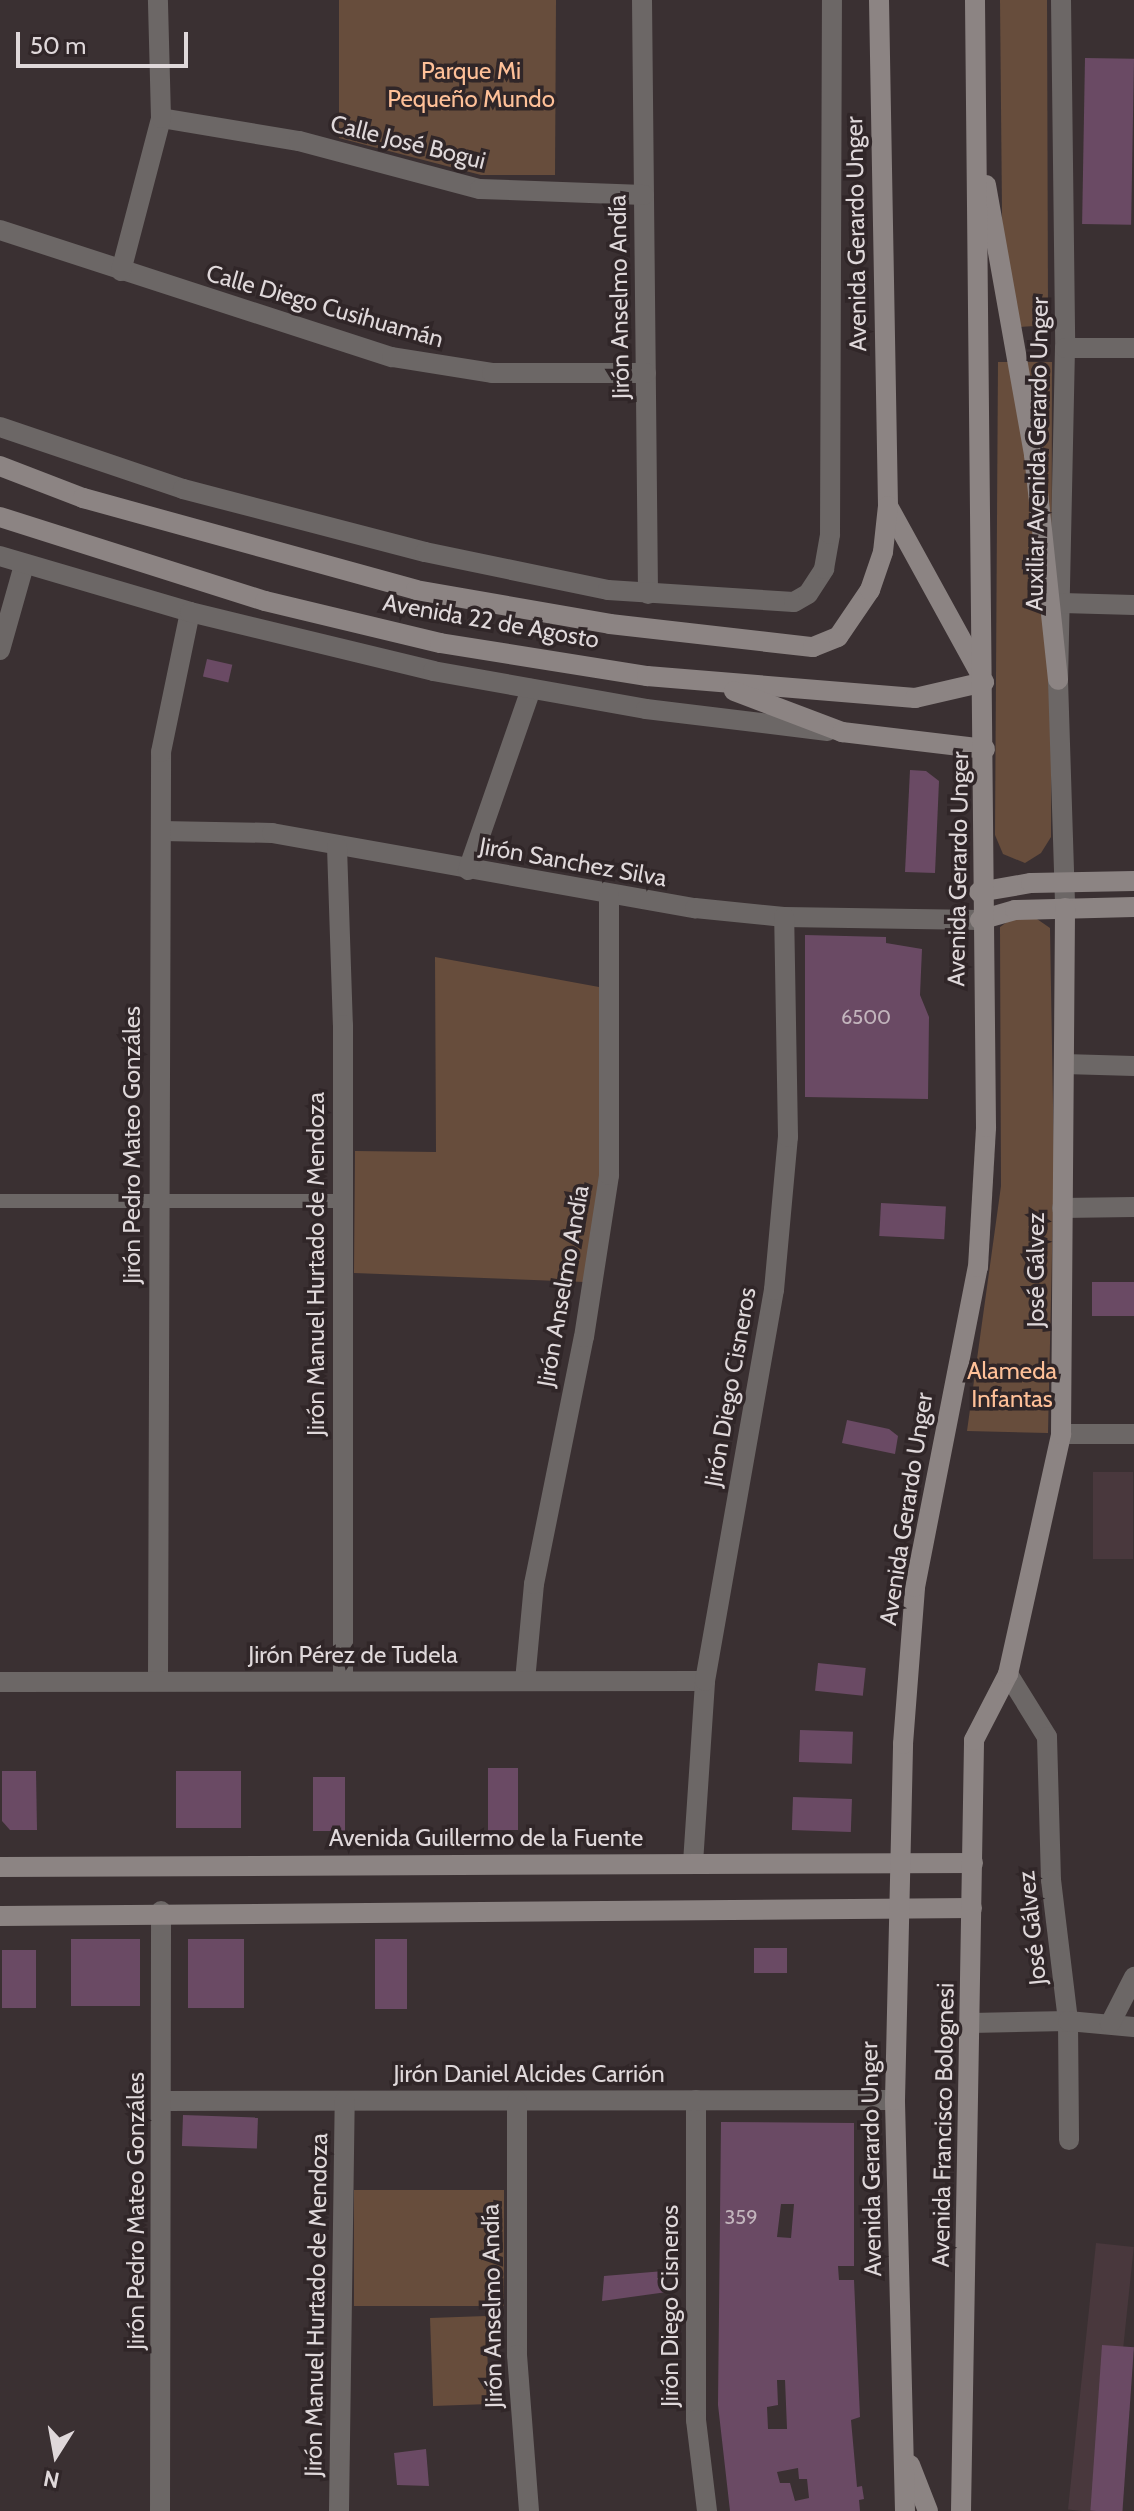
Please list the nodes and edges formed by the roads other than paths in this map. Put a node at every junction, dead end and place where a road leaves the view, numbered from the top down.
1 (158, 0) edge
2 (642, 0) edge
3 (832, 0) edge
4 (879, 0) edge
5 (975, 0) edge
6 (1061, 0) edge
7 (161, 118) junction
8 (976, 134) junction
9 (644, 195) junction
10 (0, 230) edge
11 (121, 271) junction
12 (1065, 348) junction
13 (1134, 348) edge
14 (646, 373) junction
15 (0, 427) edge
16 (0, 466) edge
17 (888, 506) junction
18 (0, 517) edge
19 (0, 556) edge
20 (24, 565) junction
21 (648, 594) junction
22 (1062, 603) junction
23 (1134, 605) edge
24 (190, 612) junction
25 (0, 650) edge
26 (1058, 680) junction
27 (708, 681) junction
28 (984, 682) junction
29 (531, 689) junction
30 (842, 732) junction
31 (985, 749) junction
32 (161, 831) junction
33 (337, 847) junction
34 (468, 870) junction
35 (1065, 881) junction
36 (1134, 881) edge
37 (979, 892) junction
38 (609, 896) junction
39 (1134, 907) edge
40 (1065, 908) junction
41 (784, 917) junction
42 (980, 920) junction
43 (1064, 1064) junction
44 (1134, 1066) edge
45 (0, 1201) edge
46 (343, 1201) junction
47 (157, 1203) junction
48 (1134, 1207) edge
49 (1062, 1208) junction
50 (1061, 1434) junction
51 (1134, 1434) edge
52 (1008, 1674) junction
53 (158, 1681) junction
54 (343, 1681) junction
55 (525, 1681) junction
56 (705, 1681) junction
57 (0, 1682) edge
58 (974, 1740) joint
59 (693, 1863) junction
60 (973, 1863) junction
61 (898, 1864) junction
62 (0, 1867) edge
63 (897, 1908) junction
64 (972, 1908) junction
65 (161, 1911) junction
66 (0, 1916) edge
67 (1134, 1977) edge
68 (1068, 2021) junction
69 (971, 2023) junction
70 (1110, 2024) junction
71 (1134, 2027) edge
72 (696, 2100) junction
73 (895, 2100) junction
74 (164, 2101) junction
75 (345, 2101) junction
76 (517, 2101) junction
77 (1069, 2140) dead end
78 (902, 2442) junction
79 (160, 2511) edge
80 (339, 2511) edge
81 (529, 2511) edge
82 (707, 2511) edge
83 (905, 2511) edge
84 (928, 2511) edge
85 (961, 2511) edge

1 - 7 street
2 - 9 street, Jirón Anselmo Andía
3 - 21 street, Avenida Gerardo Unger
4 - 17 main road, Avenida Gerardo Unger
5 - 8 main road, Avenida Gerardo Unger
6 - 12 street, Auxiliar Avenida Gerardo Unger
7 - 9 street, Calle José Bogui
7 - 11 street
8 - 26 main road
8 - 28 main road, Avenida Gerardo Unger
9 - 14 street, Jirón Anselmo Andía
10 - 11 street, Calle Diego Cusihuamán
11 - 14 street, Calle Diego Cusihuamán
12 - 13 street
12 - 22 street, Auxiliar Avenida Gerardo Unger
14 - 21 street, Jirón Anselmo Andía
15 - 21 street
16 - 17 main road, Avenida 22 de Agosto
17 - 28 main road, Avenida Gerardo Unger
18 - 27 main road, Avenida 22 de Agosto
19 - 20 street
20 - 24 street
20 - 25 street
22 - 23 street
22 - 26 street, Auxiliar Avenida Gerardo Unger
24 - 29 street
24 - 32 street, Jirón Pedro Mateo Gonzáles
26 - 35 street, Auxiliar Avenida Gerardo Unger
27 - 28 main road, Avenida 22 de Agosto
27 - 30 main road
28 - 31 main road, Avenida Gerardo Unger
29 - 30 street
29 - 34 street
30 - 31 main road
31 - 37 main road, Avenida Gerardo Unger
32 - 33 street, Jirón Sanchez Silva
32 - 47 street, Jirón Pedro Mateo Gonzáles
33 - 34 street, Jirón Sanchez Silva
33 - 46 street, Jirón Manuel Hurtado de Mendoza
34 - 38 street, Jirón Sanchez Silva
35 - 36 main road
35 - 37 main road
35 - 40 street, Auxiliar Avenida Gerardo Unger
37 - 42 main road, Avenida Gerardo Unger
38 - 41 street, Jirón Sanchez Silva
38 - 55 street, Jirón Anselmo Andía
39 - 40 main road
40 - 42 main road
40 - 43 main road, José Gálvez
41 - 42 street, Jirón Sanchez Silva
41 - 56 street, Jirón Diego Cisneros
42 - 61 main road, Avenida Gerardo Unger
43 - 44 street
43 - 49 main road, José Gálvez
45 - 47 lane
46 - 47 lane
46 - 54 street, Jirón Manuel Hurtado de Mendoza
47 - 53 street, Jirón Pedro Mateo Gonzáles
48 - 49 street
49 - 50 main road, José Gálvez
50 - 51 street
50 - 52 main road, José Gálvez
52 - 58 main road, José Gálvez
52 - 68 street, José Gálvez
53 - 54 street, Jirón Pérez de Tudela
53 - 57 street, Jirón Pérez de Tudela
54 - 55 street, Jirón Pérez de Tudela
55 - 56 street, Jirón Pérez de Tudela
56 - 59 street, Jirón Diego Cisneros
58 - 60 main road, Avenida Francisco Bolognesi
59 - 61 main road, Avenida Guillermo de la Fuente
59 - 62 main road, Avenida Guillermo de la Fuente
60 - 61 main road, Avenida Guillermo de la Fuente
60 - 64 main road, Avenida Francisco Bolognesi
61 - 63 main road, Avenida Gerardo Unger
63 - 64 main road
63 - 65 main road
63 - 73 main road, Avenida Gerardo Unger
64 - 69 main road, Avenida Francisco Bolognesi
65 - 66 main road
65 - 74 street, Jirón Pedro Mateo Gonzáles
67 - 70 street
68 - 69 street
68 - 70 street
68 - 77 street, José Gálvez
69 - 85 main road, Avenida Francisco Bolognesi
70 - 71 street
72 - 73 street, Jirón Daniel Alcides Carrión
72 - 76 street, Jirón Daniel Alcides Carrión
72 - 82 street, Jirón Diego Cisneros
73 - 78 main road, Avenida Gerardo Unger
74 - 75 street, Jirón Daniel Alcides Carrión
74 - 79 street, Jirón Pedro Mateo Gonzáles
75 - 76 street, Jirón Daniel Alcides Carrión
75 - 80 street, Jirón Manuel Hurtado de Mendoza
76 - 81 street, Jirón Anselmo Andía
78 - 83 main road, Avenida Gerardo Unger
78 - 84 main road, Avenida Gerardo Unger

